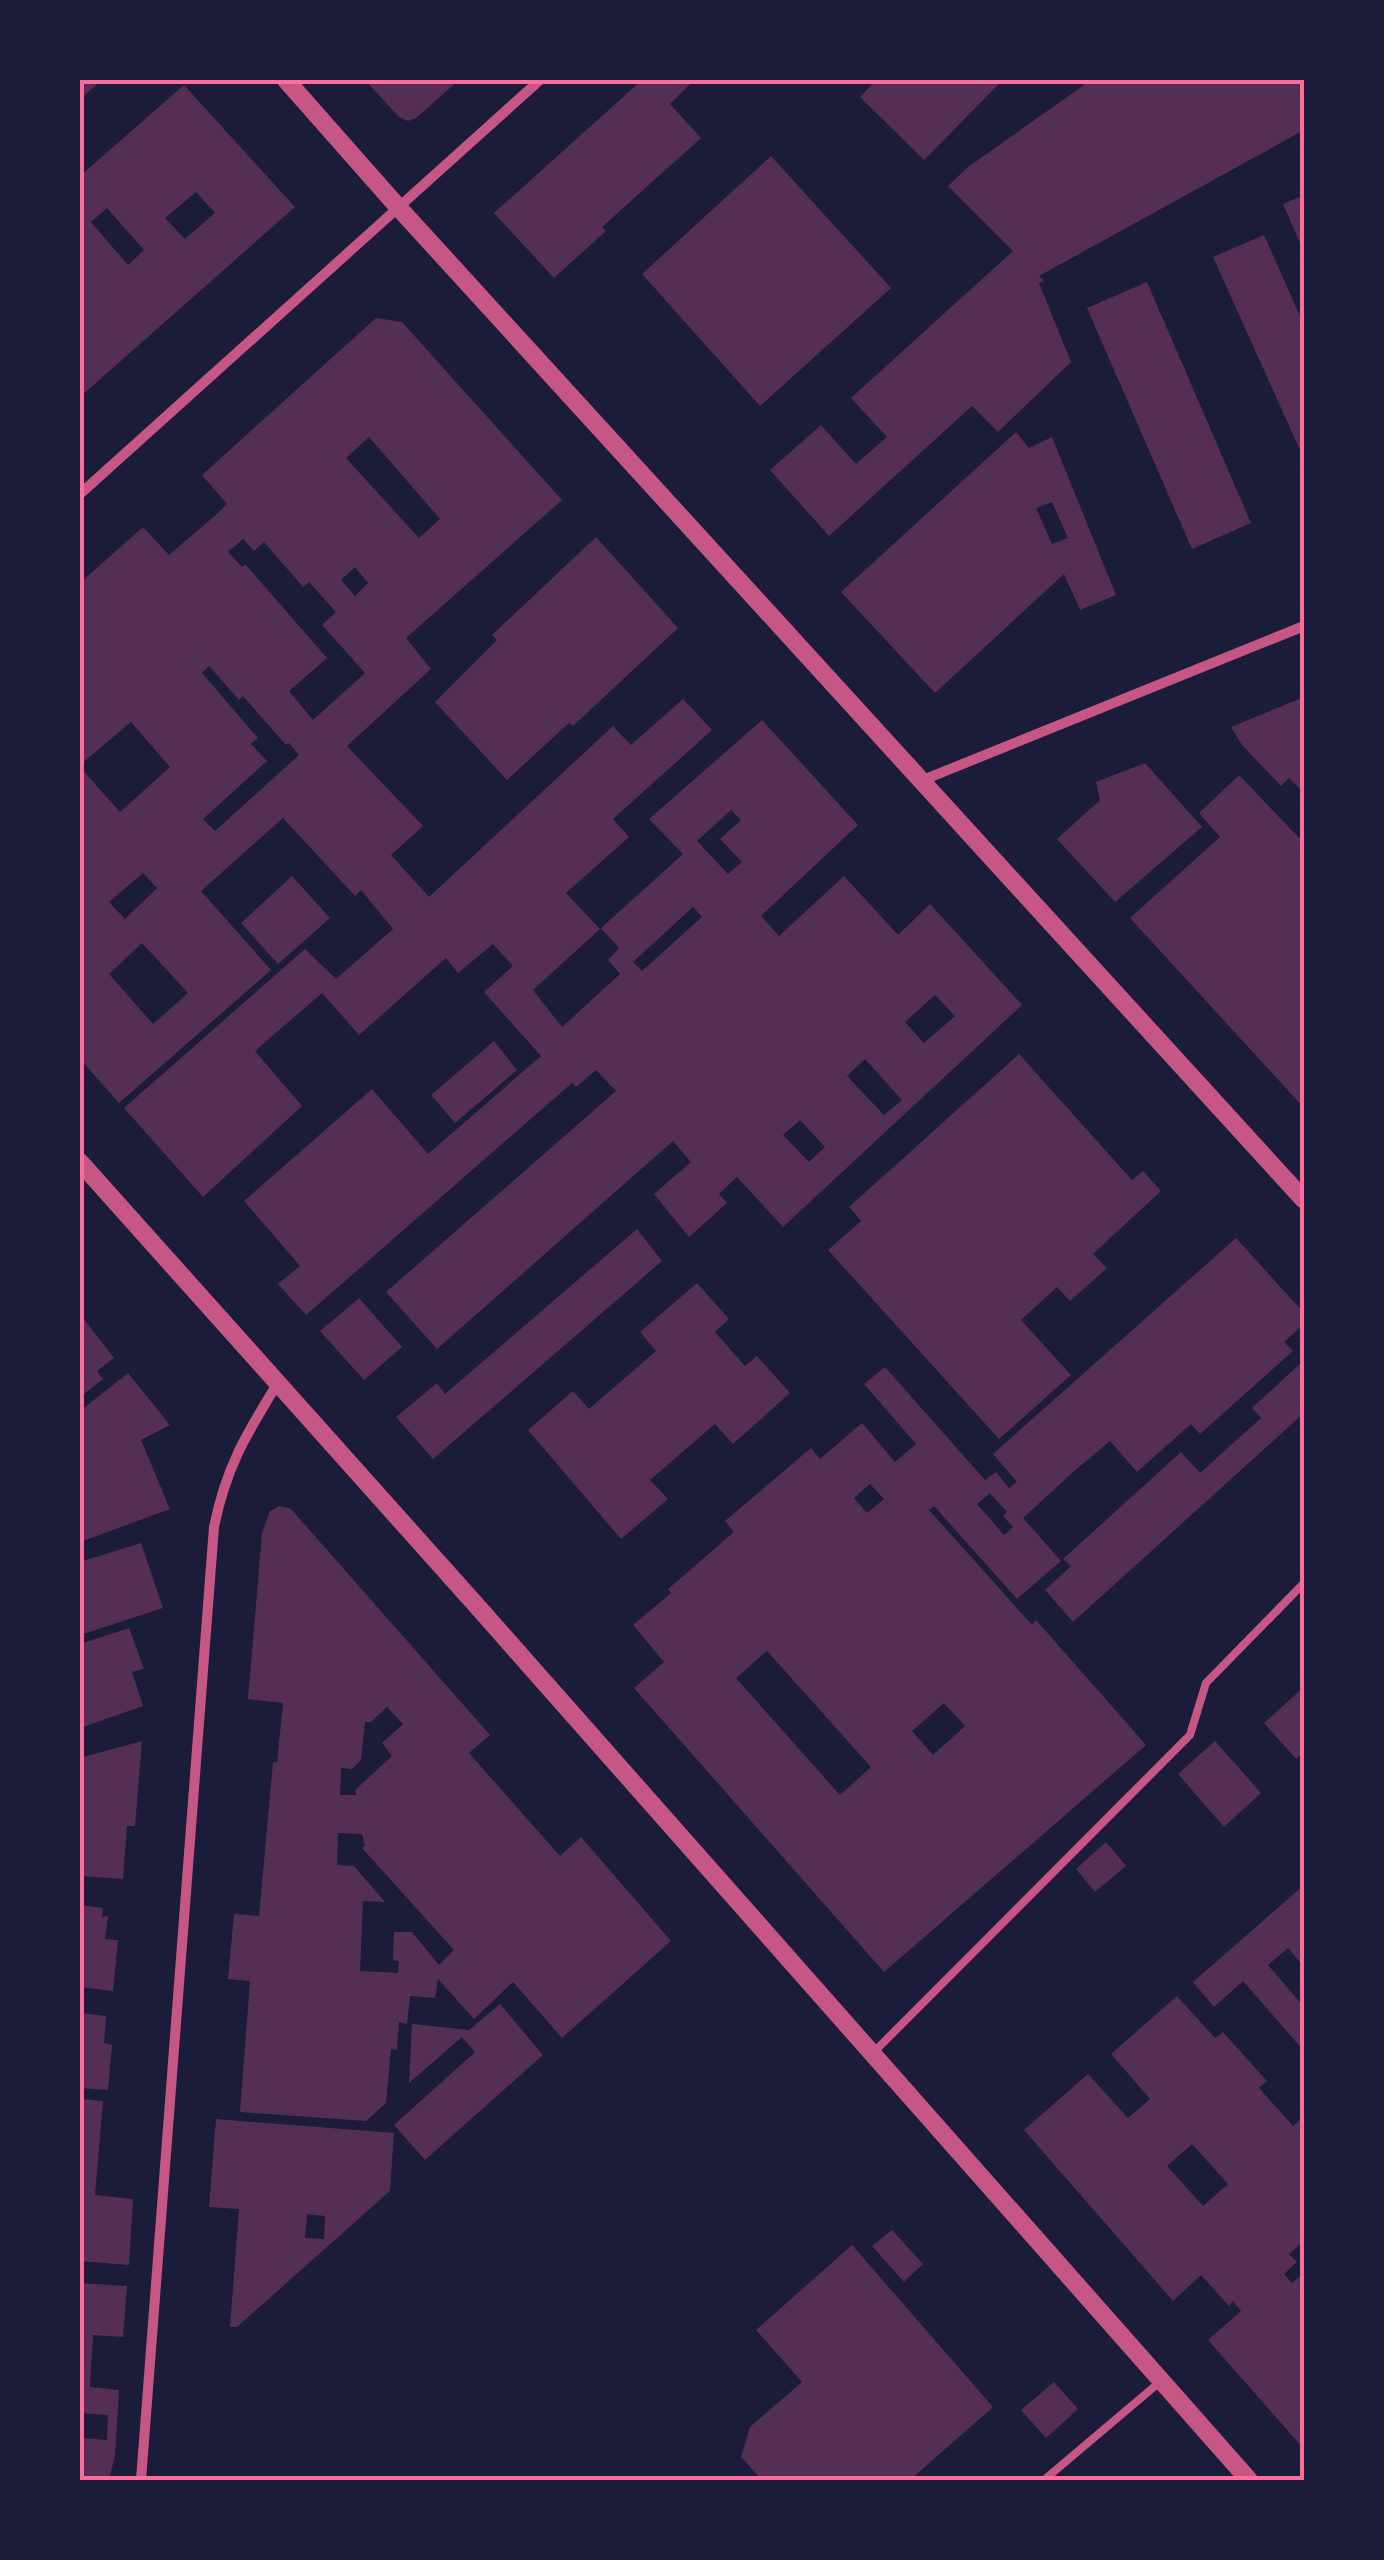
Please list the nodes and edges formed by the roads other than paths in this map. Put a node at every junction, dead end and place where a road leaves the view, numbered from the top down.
1 (286, 80) edge
2 (540, 80) edge
3 (398, 207) junction
4 (80, 494) edge
5 (1304, 626) edge
6 (924, 780) junction
7 (80, 1162) edge
8 (1304, 1200) edge
9 (277, 1384) junction
10 (1304, 1583) edge
11 (872, 2054) junction
12 (1161, 2381) junction
13 (142, 2480) edge
14 (1044, 2480) edge
15 (1248, 2480) edge

1 - 3 street
2 - 3 street
3 - 4 street
3 - 6 street
5 - 6 street
6 - 8 street
7 - 9 street
9 - 11 street
9 - 13 street
10 - 11 lane
11 - 12 street
12 - 14 lane
12 - 15 street

